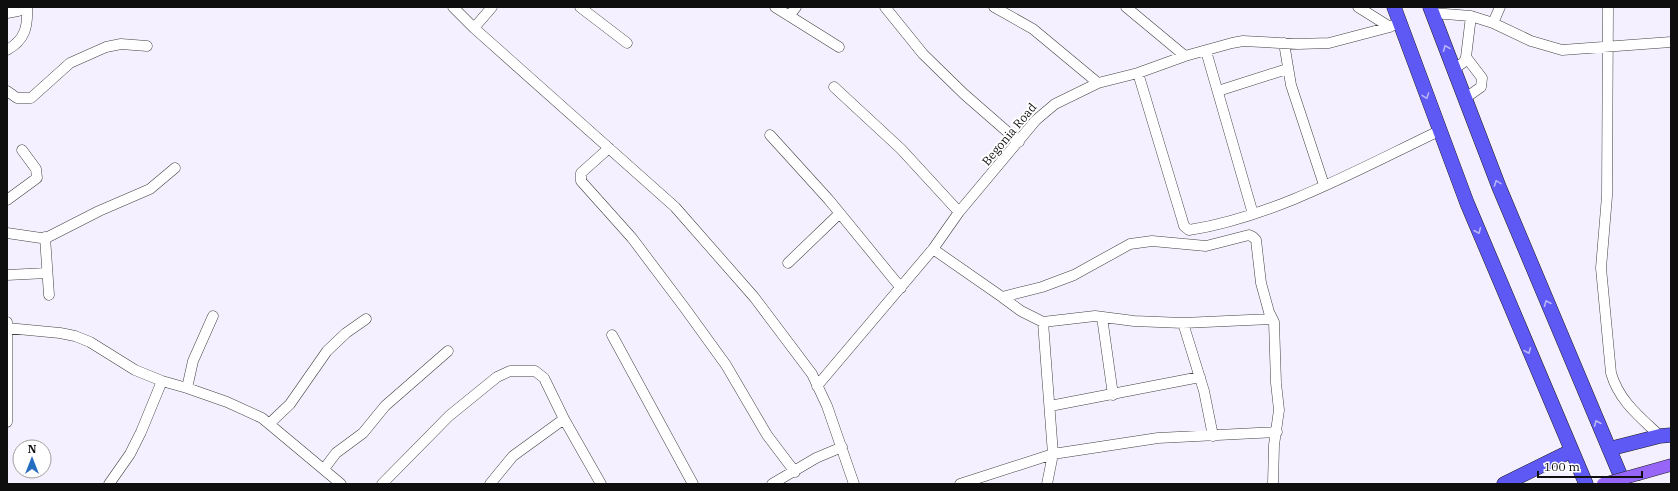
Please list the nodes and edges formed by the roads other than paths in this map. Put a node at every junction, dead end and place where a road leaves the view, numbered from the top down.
1 (25, 7) edge
2 (453, 7) edge
3 (492, 7) edge
4 (580, 7) edge
5 (775, 7) edge
6 (796, 7) edge
7 (885, 7) edge
8 (994, 7) edge
9 (1126, 7) edge
10 (1358, 7) edge
11 (1394, 7) edge
12 (1500, 7) edge
13 (1608, 7) edge
14 (1431, 10) edge
15 (7, 13) edge
16 (789, 16) junction
17 (1471, 16) junction
18 (1493, 23) junction
19 (1395, 25) junction
20 (474, 28) junction
21 (1671, 42) edge
22 (627, 43) dead end
23 (1284, 43) junction
24 (147, 46) dead end
25 (1609, 46) junction
26 (839, 47) dead end
27 (7, 50) edge
28 (1206, 51) junction
29 (1186, 56) junction
30 (1466, 57) junction
31 (1287, 69) junction
32 (1454, 69) junction
33 (1138, 73) junction
34 (1098, 83) junction
35 (834, 88) dead end
36 (7, 90) edge
37 (1218, 91) junction
38 (1464, 99) junction
39 (1439, 132) junction
40 (770, 135) dead end
41 (1019, 142) junction
42 (609, 148) junction
43 (22, 150) dead end
44 (175, 168) dead end
45 (1324, 185) junction
46 (7, 200) edge
47 (959, 212) junction
48 (839, 214) junction
49 (1253, 214) junction
50 (7, 233) edge
51 (45, 238) junction
52 (933, 249) junction
53 (788, 263) dead end
54 (48, 273) junction
55 (7, 275) edge
56 (901, 288) junction
57 (49, 295) dead end
58 (1002, 297) junction
59 (213, 316) dead end
60 (1102, 317) junction
61 (366, 319) dead end
62 (1271, 319) junction
63 (7, 322) edge
64 (1043, 322) junction
65 (1182, 323) junction
66 (7, 328) edge
67 (612, 335) dead end
68 (448, 351) dead end
69 (1200, 377) junction
70 (162, 381) junction
71 (817, 386) junction
72 (187, 388) junction
73 (1113, 395) junction
74 (8, 402) edge
75 (1050, 406) junction
76 (564, 419) junction
77 (7, 422) edge
78 (270, 423) junction
79 (1277, 432) junction
80 (1666, 435) edge
81 (1213, 436) junction
82 (842, 447) junction
83 (1609, 449) junction
84 (1571, 451) junction
85 (1053, 454) junction
86 (1671, 465) edge
87 (324, 469) junction
88 (794, 472) junction
89 (109, 484) edge
90 (341, 484) edge
91 (382, 484) edge
92 (490, 484) edge
93 (601, 484) edge
94 (693, 484) edge
95 (772, 484) edge
96 (854, 484) edge
97 (960, 484) edge
98 (1047, 484) edge
99 (1273, 484) edge
100 (1504, 484) edge
101 (1586, 484) edge
102 (1603, 484) edge
103 (1624, 484) edge

1 - 15 street
1 - 27 street
2 - 20 street
3 - 20 street
4 - 22 street
5 - 16 street
6 - 16 street
7 - 41 street
8 - 34 street
9 - 29 street
10 - 19 street
11 - 19 highway
12 - 18 street
13 - 25 street
14 - 17 street
32 -> 14 highway
16 - 26 street
17 - 18 street
17 - 30 street
18 - 25 street
19 - 23 street, Begonia Road
19 -> 39 highway
20 - 42 street
21 - 25 street
23 - 28 street, Begonia Road
23 - 31 street
24 - 36 street
25 - 80 street
28 - 29 street, Begonia Road
28 - 37 street
29 - 33 street, Begonia Road
30 - 32 street
30 - 38 street
31 - 37 street
31 - 45 street
32 - 38 highway
33 - 34 street, Begonia Road
33 - 49 street
34 - 41 street, Begonia Road
35 - 47 street
37 - 49 street
83 -> 38 highway
39 - 45 street
39 -> 84 highway
40 - 48 street
41 - 47 street, Begonia Road
42 - 71 street
42 - 88 street
43 - 46 street
44 - 51 street
45 - 49 street
47 - 52 street, Begonia Road
48 - 53 street
48 - 56 street
50 - 51 street
51 - 54 street
52 - 56 street, Begonia Road
52 - 58 street
54 - 55 street
54 - 57 street
56 - 71 street, Begonia Road
58 - 62 street
58 - 64 street
59 - 72 street
60 - 64 street
60 - 65 street
60 - 73 street
61 - 78 street
62 - 65 street
62 - 79 street
63 - 66 street
64 - 75 street
65 - 69 street
66 - 70 street
66 - 74 street
67 - 94 street
68 - 87 street
69 - 73 street
69 - 81 street
70 - 72 street
70 - 89 street
71 - 82 street
72 - 78 street
73 - 75 street
74 - 77 street
75 - 85 street
76 - 91 street
76 - 92 street
76 - 93 street
78 - 87 street
79 - 81 street
79 - 99 street
80 - 83 highway
81 - 85 street
82 - 88 street
82 - 96 street
83 - 103 highway
84 - 100 highway
84 - 101 highway
85 - 97 street
85 - 98 street
86 - 102 main road, bridge
87 - 90 street
88 - 95 street

